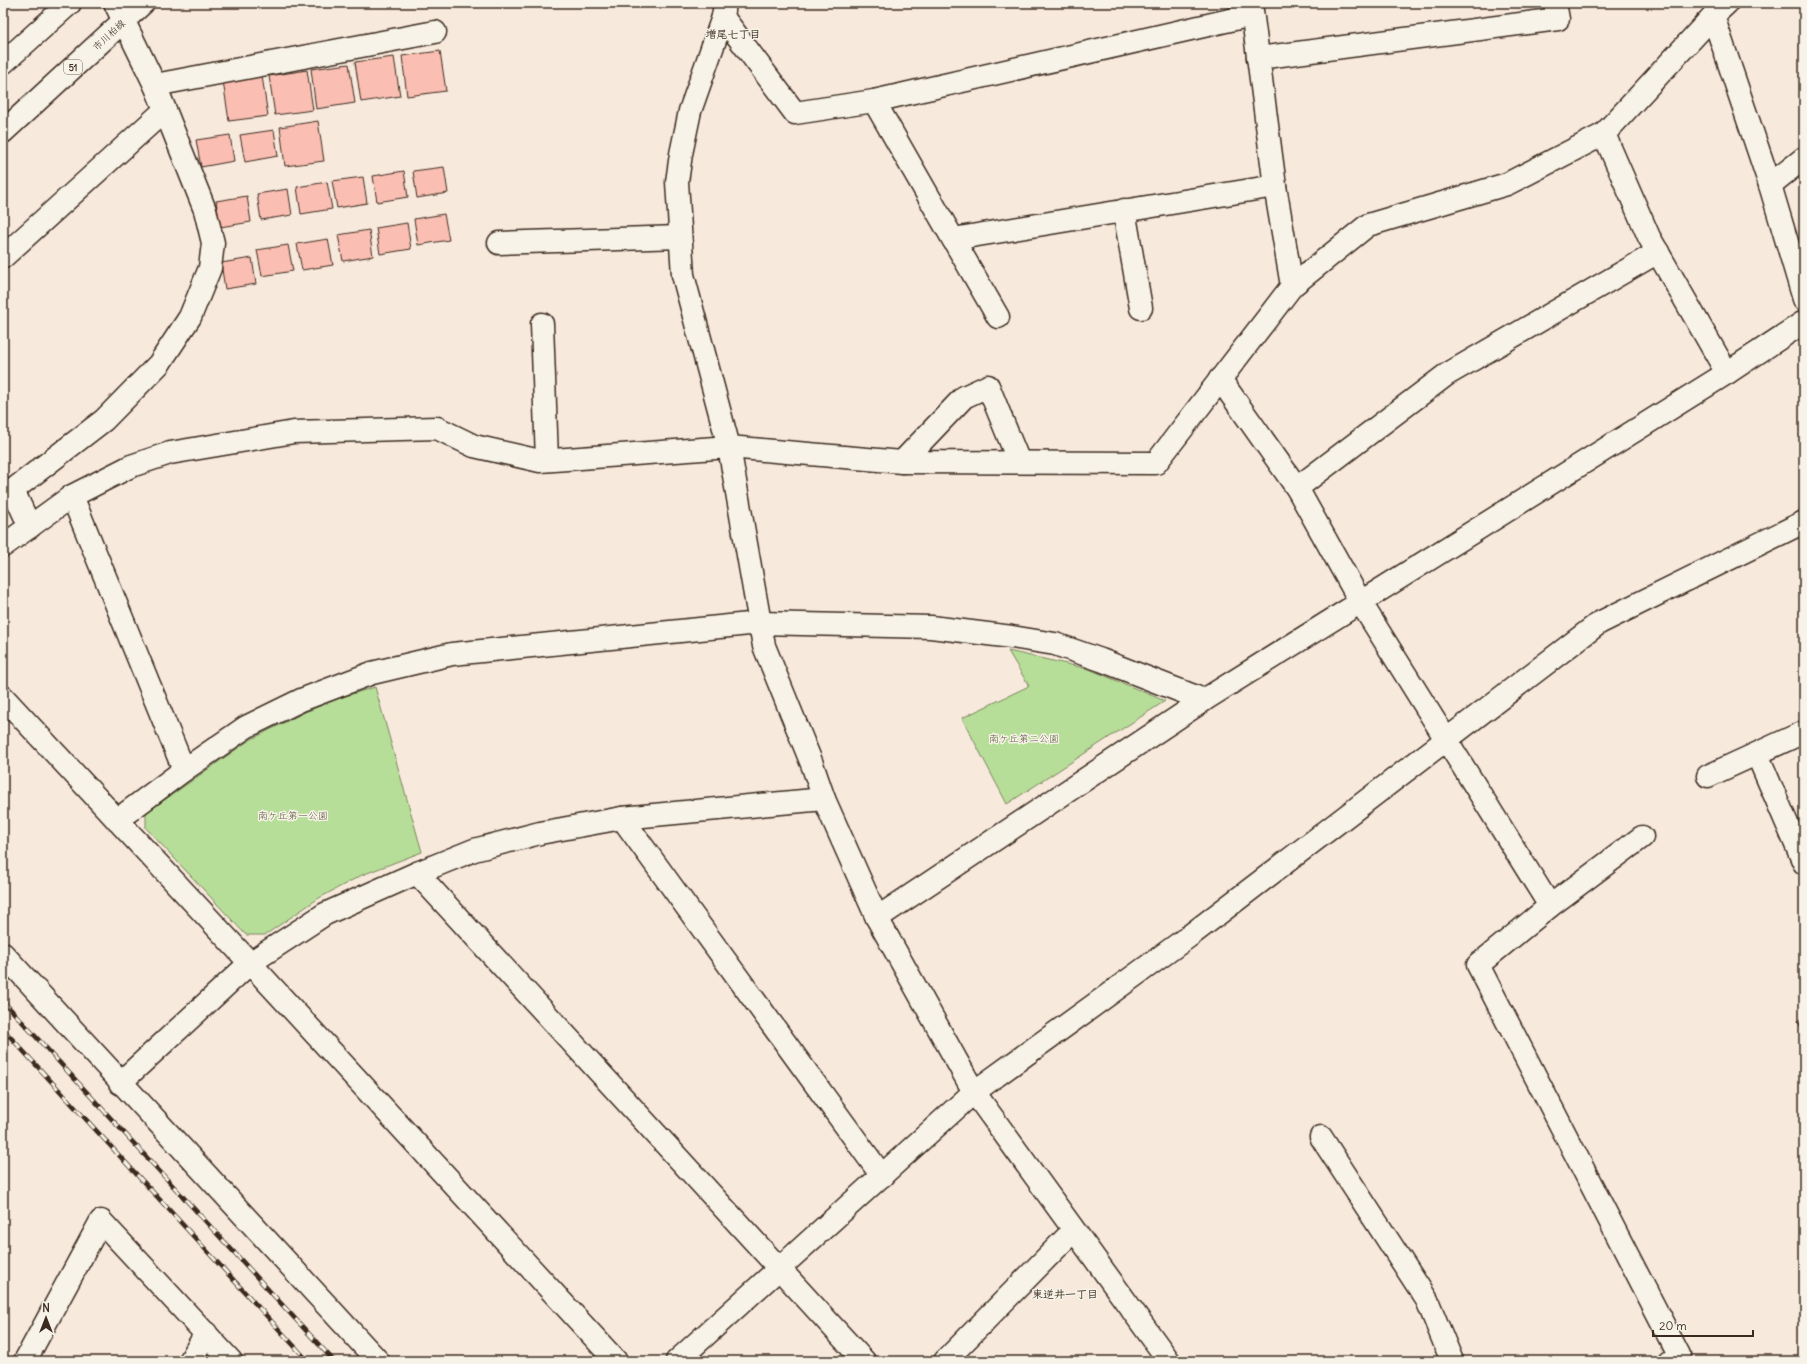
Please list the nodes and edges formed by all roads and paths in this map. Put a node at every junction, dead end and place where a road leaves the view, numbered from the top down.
1 (70, 3) edge
2 (143, 3) edge
3 (1554, 3) edge
4 (1252, 9) edge
5 (724, 10) edge
6 (1720, 10) edge
7 (120, 12) edge
8 (435, 32) dead end
9 (1258, 58) junction
10 (3, 63) edge
11 (155, 85) junction
12 (874, 101) junction
13 (165, 110) junction
14 (3, 132) edge
15 (1604, 134) junction
16 (1804, 158) edge
17 (1770, 185) junction
18 (1275, 186) junction
19 (1124, 210) junction
20 (680, 237) junction
21 (953, 239) junction
22 (499, 242) dead end
23 (1658, 252) junction
24 (3, 257) edge
25 (1292, 286) junction
26 (1804, 299) edge
27 (1141, 308) dead end
28 (998, 317) dead end
29 (1804, 322) edge
30 (542, 324) dead end
31 (1727, 373) junction
32 (1220, 379) junction
33 (729, 447) junction
34 (547, 460) junction
35 (902, 462) junction
36 (1019, 462) junction
37 (1297, 488) junction
38 (72, 496) junction
39 (1804, 522) edge
40 (30, 527) junction
41 (3, 546) edge
42 (1361, 604) junction
43 (759, 623) junction
44 (3, 697) edge
45 (1204, 700) junction
46 (1804, 732) edge
47 (1445, 740) junction
48 (1757, 754) junction
49 (184, 770) junction
50 (1708, 776) dead end
51 (824, 799) junction
52 (622, 818) junction
53 (117, 820) junction
54 (1642, 837) dead end
55 (1804, 863) edge
56 (417, 873) junction
57 (1550, 906) junction
58 (877, 918) junction
59 (3, 954) edge
60 (250, 963) junction
61 (120, 1083) junction
62 (974, 1092) junction
63 (1321, 1137) dead end
64 (882, 1176) junction
65 (1073, 1231) junction
66 (779, 1269) junction
67 (206, 1333) junction
68 (25, 1361) edge
69 (190, 1361) edge
70 (230, 1361) edge
71 (378, 1361) edge
72 (616, 1361) edge
73 (677, 1361) edge
74 (864, 1361) edge
75 (944, 1361) edge
76 (1169, 1361) edge
77 (1452, 1361) edge
78 (1669, 1361) edge

1 - 10 street
2 - 7 street, 市川柏線 / 51
3 - 9 street
4 - 9 street
4 - 12 street
5 - 12 street
5 - 20 street
6 - 15 street
6 - 17 street
7 - 11 street
7 - 14 street, 市川柏線 / 51
8 - 11 street
9 - 18 street
11 - 13 street
12 - 21 street
13 - 24 street
13 - 40 street
15 - 23 street
15 - 25 street
16 - 17 street
17 - 26 street
18 - 19 street
18 - 25 street
19 - 21 street
19 - 27 street
20 - 22 street
20 - 33 street
21 - 28 street
23 - 31 street
23 - 37 street
25 - 32 street
29 - 31 street
30 - 34 street
31 - 42 street
32 - 36 street
32 - 37 street
33 - 34 street
33 - 35 street
33 - 43 street
34 - 38 street
35 - 36 street
35 - 36 street
37 - 42 street
38 - 40 street
38 - 49 street
39 - 47 street
40 - 41 street
42 - 45 street
42 - 47 street
43 - 45 street
43 - 49 street
43 - 51 street
44 - 53 street
45 - 58 street
46 - 48 street
47 - 57 street
47 - 62 street
48 - 50 street
48 - 55 street
49 - 53 street
51 - 52 street
51 - 58 street
52 - 56 street
52 - 64 street
53 - 60 street
54 - 57 street
56 - 60 street
56 - 66 street
57 - 78 street
58 - 62 street
59 - 61 street
60 - 61 street
60 - 72 street
61 - 71 street
62 - 64 street
62 - 65 street
63 - 77 street
64 - 66 street
65 - 75 street
65 - 76 street
66 - 73 street
66 - 74 street
67 - 68 street
67 - 69 street
67 - 70 street

